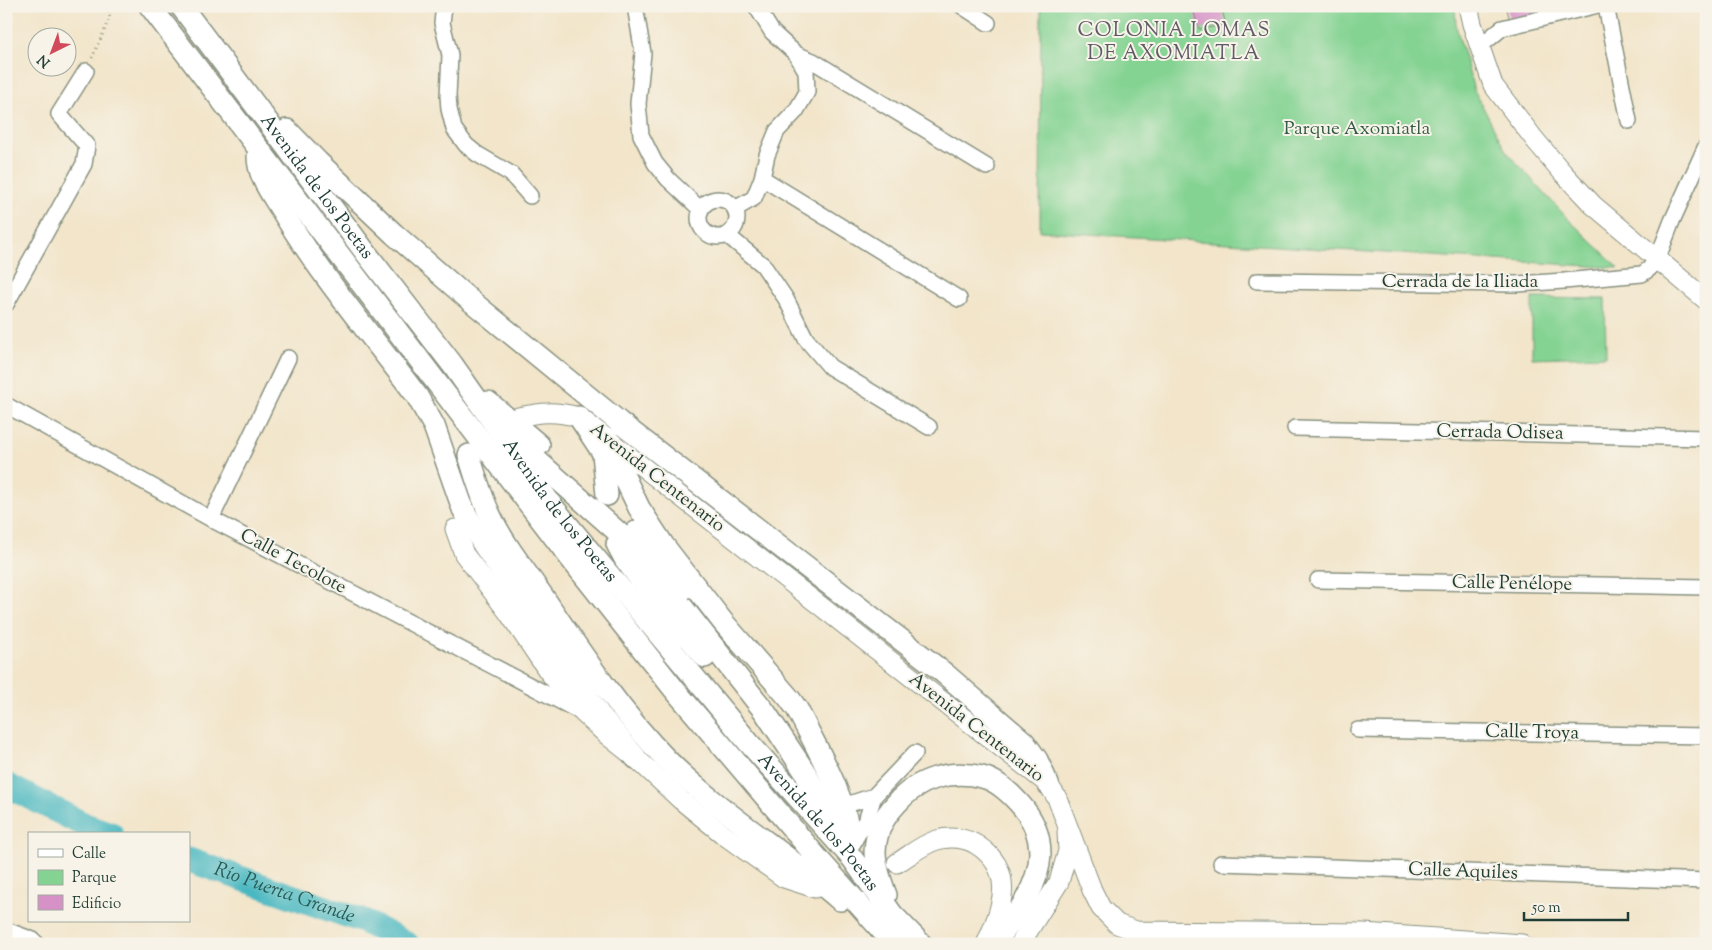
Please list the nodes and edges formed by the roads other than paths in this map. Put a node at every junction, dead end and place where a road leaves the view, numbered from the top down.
1 (150, 6) edge
2 (181, 6) edge
3 (444, 6) edge
4 (635, 6) edge
5 (756, 6) edge
6 (962, 6) edge
7 (1468, 6) edge
8 (1594, 6) edge
9 (1606, 6) edge
10 (988, 23) dead end
11 (1479, 47) junction
12 (796, 54) junction
13 (220, 60) junction
14 (86, 71) road end
15 (1629, 121) dead end
16 (1706, 146) edge
17 (258, 148) junction
18 (988, 167) dead end
19 (762, 178) junction
20 (530, 196) dead end
21 (700, 209) junction
22 (735, 209) junction
23 (727, 235) junction
24 (1657, 260) junction
25 (1256, 281) dead end
26 (959, 299) dead end
27 (1706, 300) edge
28 (6, 304) edge
29 (288, 358) dead end
30 (452, 364) junction
31 (484, 398) junction
32 (6, 405) edge
33 (518, 417) dead end
34 (579, 417) junction
35 (929, 427) dead end
36 (1295, 428) dead end
37 (1706, 438) edge
38 (608, 439) junction
39 (470, 453) joint
40 (459, 474) dead end
41 (608, 495) dead end
42 (211, 519) junction
43 (455, 529) dead end
44 (616, 542) dead end
45 (1318, 580) dead end
46 (828, 584) junction
47 (1706, 587) edge
48 (857, 626) junction
49 (676, 628) junction
50 (722, 655) junction
51 (929, 662) junction
52 (749, 669) junction
53 (722, 679) junction
54 (789, 705) junction
55 (583, 713) junction
56 (736, 727) junction
57 (1358, 730) dead end
58 (756, 735) junction
59 (1706, 736) edge
60 (915, 753) dead end
61 (794, 755) junction
62 (636, 758) junction
63 (1048, 784) junction
64 (831, 788) junction
65 (874, 796) junction
66 (817, 818) junction
67 (1067, 825) junction
68 (852, 852) junction
69 (897, 863) dead end
70 (1221, 863) dead end
71 (1706, 881) edge
72 (815, 888) dead end
73 (892, 914) junction
74 (6, 930) edge
75 (1215, 938) edge
76 (37, 944) edge
77 (892, 944) edge
78 (921, 944) edge
79 (986, 944) edge
80 (994, 944) edge
81 (1020, 944) edge
82 (1522, 944) edge

1 - 17 highway, Avenida de los Poetas
2 - 13 highway
3 - 20 street
4 - 21 street
5 - 12 street
6 - 10 street
7 - 11 main road
8 - 11 street
9 - 15 street
11 - 24 main road
12 - 18 street
12 - 19 street
13 - 30 highway, Avenida de los Poetas
13 - 46 highway
14 - 28 street
16 - 24 street
17 - 62 highway
17 - 77 highway, Avenida de los Poetas
19 - 22 street
19 - 26 street
21 - 22 street
21 - 23 street
22 - 23 street
23 - 35 street
24 - 25 street, Cerrada de la Iliada
24 - 27 main road
29 - 42 street
30 - 31 highway
30 - 56 highway, Avenida de los Poetas
31 - 50 highway
31 - 52 highway
32 - 42 street, Calle Tecolote
33 - 34 main road, Avenida Centenario
34 - 38 main road, Avenida Centenario
34 - 41 highway
36 - 37 street, Cerrada Odisea
38 - 48 main road, Avenida Centenario
38 - 54 highway
39 - 40 main road
39 - 77 highway
42 - 55 street, Calle Tecolote
43 - 55 main road
44 - 49 highway
45 - 47 street, Calle Penélope
46 - 48 highway
46 - 51 highway
48 - 51 highway
48 - 63 main road, Avenida Centenario
49 - 53 highway
49 - 58 highway
50 - 53 highway
50 - 61 highway
51 - 63 highway
52 - 54 highway
52 - 64 highway
53 - 61 highway
54 - 64 highway
55 - 62 main road
56 - 58 highway
56 - 66 highway, Avenida de los Poetas
57 - 59 street, Calle Troya
58 - 66 highway
60 - 65 street
61 - 68 highway
62 - 72 main road
63 - 67 main road, Avenida Centenario
64 - 65 street
64 - 68 highway
64 - 68 highway
65 - 68 street
66 - 68 highway, Avenida de los Poetas
67 - 75 main road, Avenida Centenario
67 - 81 main road
68 - 73 highway, Avenida de los Poetas
69 - 79 main road
70 - 71 street, Calle Aquiles
73 - 78 highway, Avenida de los Poetas
73 - 80 highway
74 - 76 street
75 - 82 main road, Avenida Centenario

